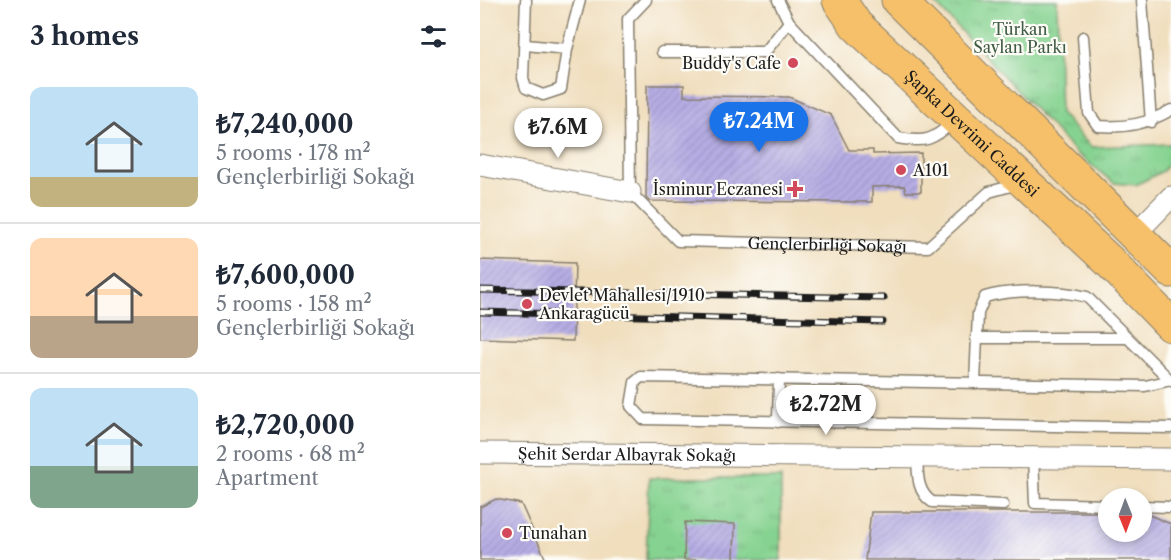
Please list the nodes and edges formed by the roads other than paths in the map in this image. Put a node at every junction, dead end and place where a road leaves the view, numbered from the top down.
1 (526, 0) edge
2 (580, 0) edge
3 (646, 0) edge
4 (778, 0) edge
5 (840, 0) edge
6 (898, 0) edge
7 (1142, 0) edge
8 (789, 22) junction
9 (1083, 38) dead end
10 (526, 45) junction
11 (567, 49) junction
12 (662, 52) dead end
13 (1171, 110) edge
14 (956, 119) junction
15 (1151, 122) junction
16 (480, 165) edge
17 (1023, 182) junction
18 (630, 192) junction
19 (1171, 197) edge
20 (1135, 234) junction
21 (1110, 262) junction
22 (1171, 271) edge
23 (1171, 325) edge
24 (976, 338) junction
25 (1125, 338) junction
26 (779, 379) junction
27 (1171, 380) edge
28 (975, 384) junction
29 (778, 422) junction
30 (1171, 428) edge
31 (480, 453) edge
32 (917, 456) junction
33 (1033, 457) junction
34 (1171, 459) edge
35 (1003, 505) dead end
36 (1098, 505) edge
37 (1152, 506) edge
38 (1169, 507) dead end

1 - 10 lane
2 - 11 lane
3 - 18 lane
4 - 8 lane
5 - 14 main road, Şapka Devrimi Caddesi
6 - 20 main road
7 - 15 lane
8 - 12 lane
8 - 14 lane
9 - 15 lane
10 - 11 lane
10 - 11 lane
13 - 15 lane
14 - 17 main road, Şapka Devrimi Caddesi
16 - 18 street
17 - 18 lane, Gençlerbirliği Sokağı
17 - 21 main road, Şapka Devrimi Caddesi
19 - 20 street
20 - 21 main road
20 - 22 main road
21 - 23 main road, Şapka Devrimi Caddesi
24 - 25 lane
24 - 25 lane
24 - 28 lane
25 - 27 lane
26 - 28 lane
26 - 29 lane
26 - 29 lane
27 - 28 lane
29 - 30 lane
31 - 32 street, Şehit Serdar Albayrak Sokağı
32 - 33 street, Şehit Serdar Albayrak Sokağı
32 - 35 lane
33 - 34 street, Şehit Serdar Albayrak Sokağı
33 - 36 lane
37 - 38 lane

